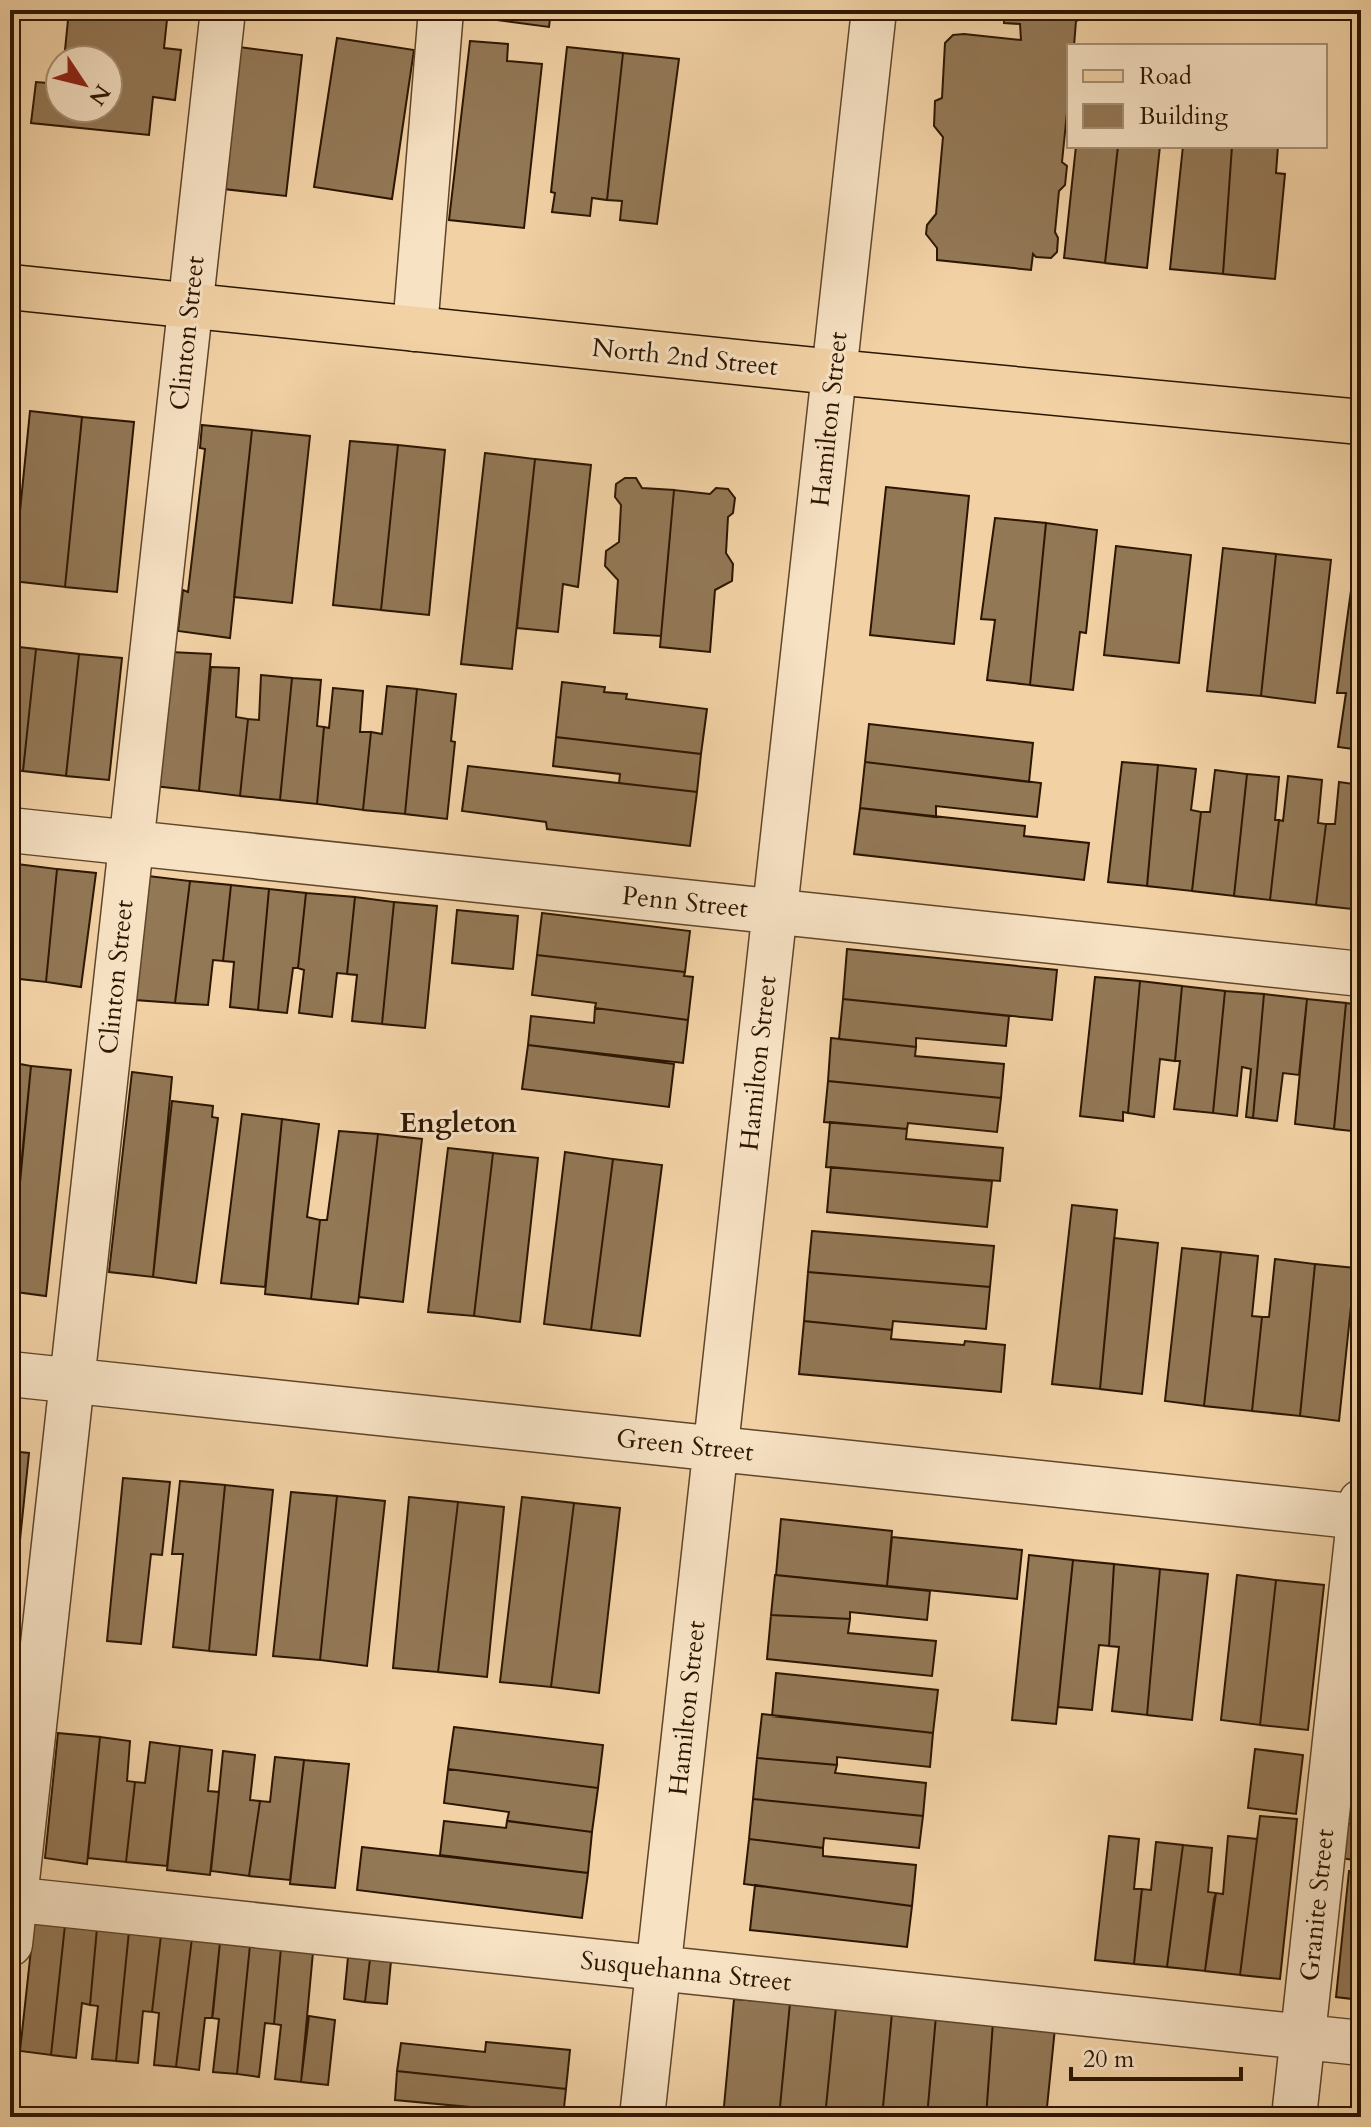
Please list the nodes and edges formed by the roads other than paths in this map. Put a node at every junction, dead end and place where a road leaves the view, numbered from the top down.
1 (223, 10) edge
2 (441, 10) edge
3 (874, 10) edge
4 (10, 287) edge
5 (189, 307) junction
6 (415, 329) junction
7 (834, 372) junction
8 (1361, 422) edge
9 (10, 830) edge
10 (131, 843) junction
11 (775, 912) junction
12 (1361, 974) edge
13 (10, 1374) edge
14 (72, 1380) junction
15 (716, 1449) junction
16 (1360, 1512) edge
17 (12, 1899) edge
18 (10, 1944) edge
19 (659, 1968) junction
20 (1302, 2037) junction
21 (1361, 2043) edge
22 (642, 2117) edge
23 (1294, 2117) edge

1 - 5 street, Clinton Street
2 - 6 street
3 - 7 street, Hamilton Street
4 - 5 main road, North 2nd Street
5 - 6 main road, North 2nd Street
5 - 10 street, Clinton Street
6 - 7 main road, North 2nd Street
7 - 8 main road, North 2nd Street
7 - 11 street, Hamilton Street
9 - 10 street, Penn Street
10 - 11 street, Penn Street
10 - 14 street, Clinton Street
11 - 12 street, Penn Street
11 - 15 street, Hamilton Street
13 - 14 street, Green Street
14 - 15 street, Green Street
14 - 17 street, Clinton Street
15 - 16 street, Green Street
15 - 19 street, Hamilton Street
16 - 20 street, Granite Street
17 - 18 street, Clinton Street
17 - 19 street, Susquehanna Street
19 - 20 street, Susquehanna Street
19 - 22 street, Hamilton Street
20 - 21 street, Susquehanna Street
20 - 23 street, Granite Street

